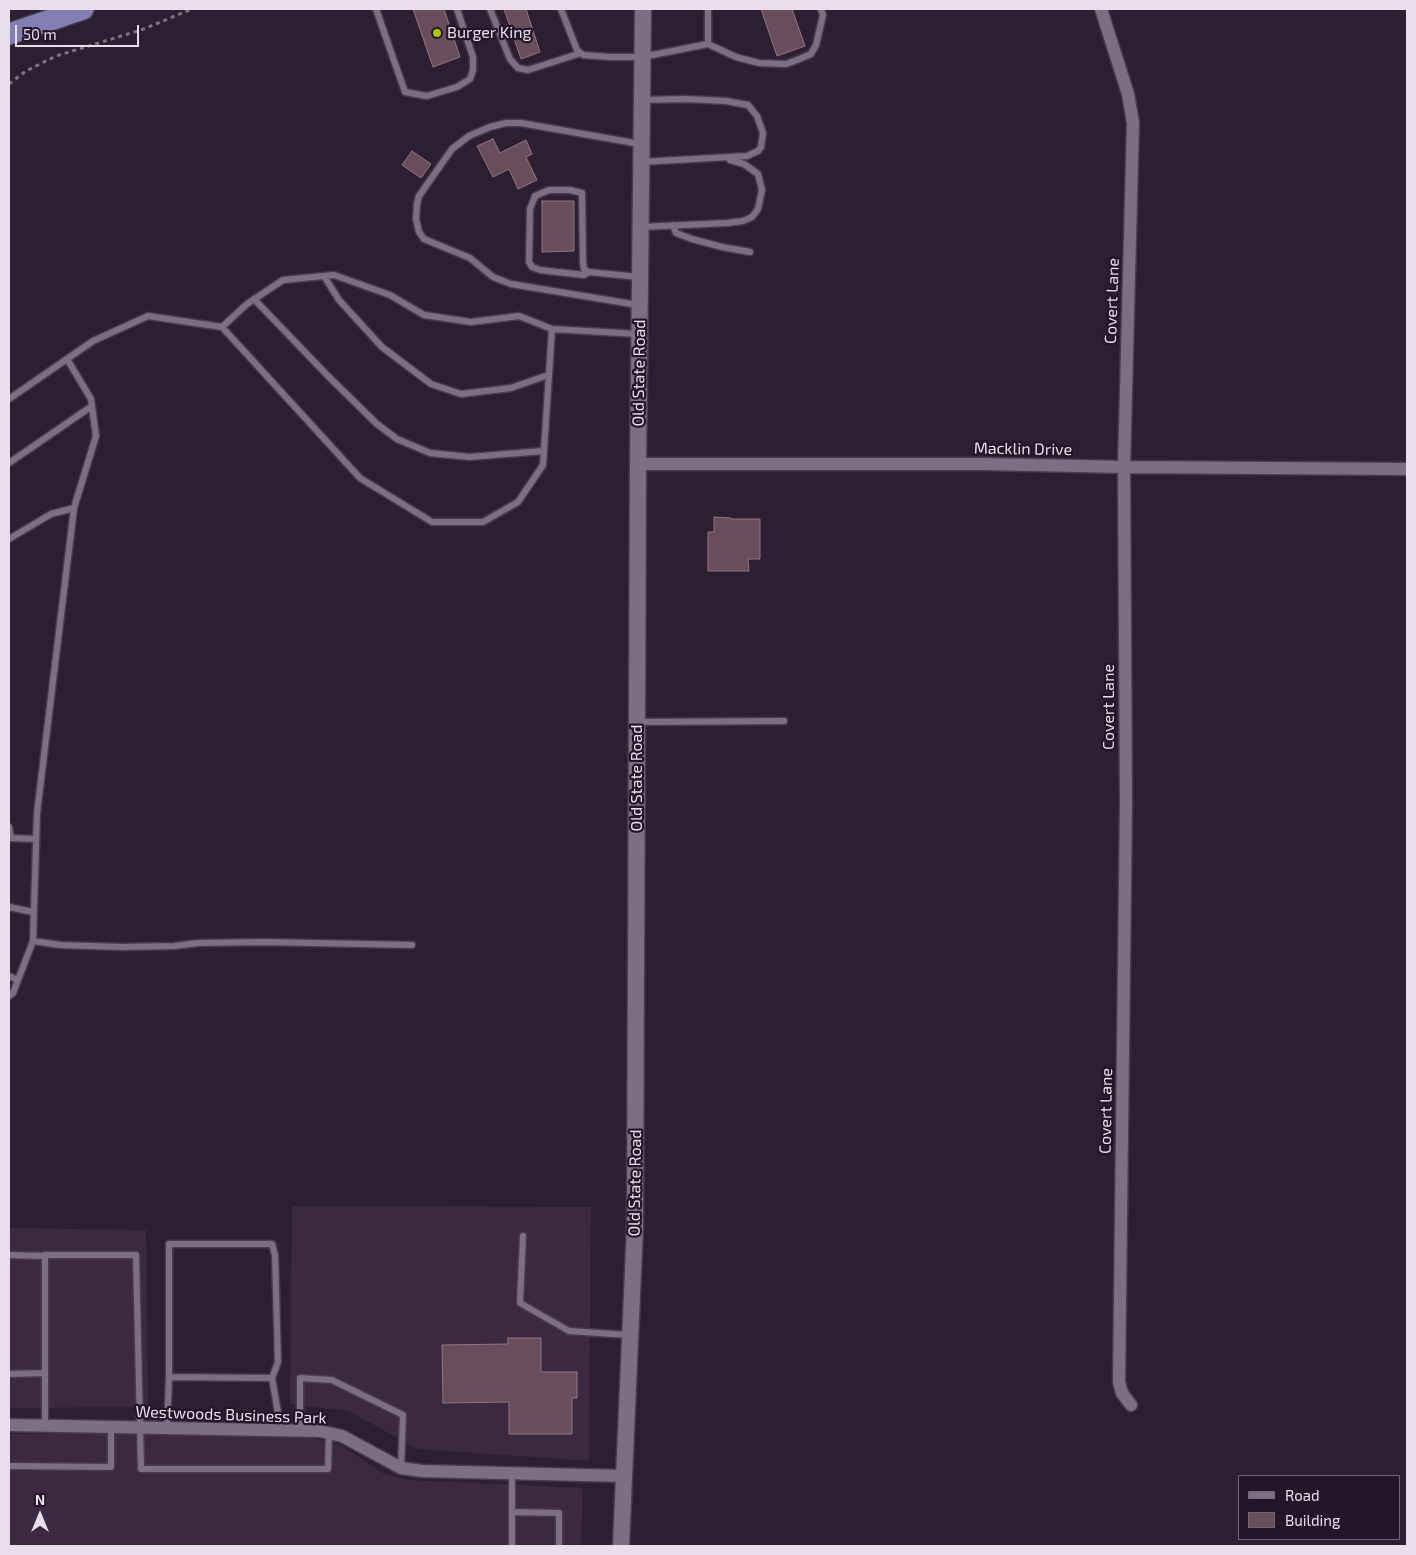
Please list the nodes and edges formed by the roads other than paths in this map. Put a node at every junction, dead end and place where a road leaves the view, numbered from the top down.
1 (83, 9) edge
2 (376, 9) edge
3 (457, 9) edge
4 (490, 9) edge
5 (561, 9) edge
6 (643, 9) edge
7 (708, 9) edge
8 (821, 9) edge
9 (1101, 9) edge
10 (9, 34) edge
11 (708, 44) junction
12 (581, 53) junction
13 (642, 57) junction
14 (642, 100) junction
15 (642, 144) junction
16 (722, 158) junction
17 (641, 162) junction
18 (672, 225) junction
19 (641, 226) junction
20 (750, 252) dead end
21 (588, 272) junction
22 (324, 276) junction
23 (640, 277) junction
24 (254, 299) junction
25 (640, 305) junction
26 (222, 327) junction
27 (552, 329) junction
28 (640, 334) junction
29 (67, 359) junction
30 (548, 375) junction
31 (9, 399) edge
32 (92, 406) junction
33 (544, 451) junction
34 (9, 463) edge
35 (638, 464) junction
36 (1124, 467) junction
37 (1407, 469) edge
38 (74, 508) junction
39 (9, 539) edge
40 (784, 721) dead end
41 (637, 722) junction
42 (9, 827) edge
43 (36, 839) junction
44 (9, 907) edge
45 (34, 912) junction
46 (33, 941) junction
47 (412, 945) dead end
48 (9, 976) edge
49 (18, 980) junction
50 (9, 996) edge
51 (523, 1236) dead end
52 (9, 1255) edge
53 (44, 1256) junction
54 (630, 1335) junction
55 (45, 1373) junction
56 (9, 1374) edge
57 (169, 1377) junction
58 (272, 1378) junction
59 (1131, 1405) dead end
60 (9, 1426) edge
61 (45, 1426) junction
62 (111, 1427) junction
63 (141, 1428) junction
64 (167, 1428) junction
65 (281, 1430) junction
66 (300, 1430) junction
67 (329, 1433) junction
68 (9, 1466) edge
69 (401, 1468) junction
70 (512, 1474) junction
71 (624, 1476) junction
72 (512, 1512) junction
73 (512, 1546) edge
74 (559, 1546) edge
75 (621, 1546) edge

1 - 10 highway
2 - 3 lane
4 - 12 lane
5 - 12 lane
6 - 13 street, Old State Road
7 - 11 lane
8 - 11 lane
9 - 36 street, Covert Lane
11 - 13 lane
12 - 13 lane
13 - 14 street, Old State Road
14 - 15 street, Old State Road
14 - 16 lane
15 - 17 street, Old State Road
15 - 25 lane
16 - 17 lane
16 - 18 lane
17 - 19 street, Old State Road
18 - 19 lane
18 - 20 lane
19 - 23 street, Old State Road
21 - 21 lane
21 - 23 lane
22 - 24 lane
22 - 27 lane
22 - 30 lane
23 - 25 street, Old State Road
24 - 26 lane
24 - 33 lane
25 - 28 street, Old State Road
26 - 29 lane
26 - 33 lane
27 - 28 lane
27 - 30 lane
28 - 35 street, Old State Road
29 - 31 lane
29 - 32 lane
30 - 33 lane
32 - 34 lane
32 - 38 lane
35 - 36 street, Macklin Drive
35 - 41 street, Old State Road
36 - 37 street, Macklin Drive
36 - 59 street, Covert Lane
38 - 39 lane
38 - 43 lane
40 - 41 lane
41 - 54 street, Old State Road
42 - 43 lane
43 - 45 lane
44 - 45 lane
45 - 46 lane
46 - 47 lane
46 - 49 lane
48 - 49 lane
49 - 50 lane
51 - 54 lane
52 - 53 lane
53 - 55 lane
53 - 63 lane
54 - 71 street, Old State Road
55 - 56 lane
55 - 61 lane
57 - 58 lane
57 - 58 lane
57 - 64 lane
58 - 65 lane
60 - 61 street, Westwoods Business Park
61 - 62 street, Westwoods Business Park
62 - 63 street, Westwoods Business Park
62 - 68 lane
63 - 64 street, Westwoods Business Park
63 - 67 lane
64 - 65 street, Westwoods Business Park
65 - 66 street, Westwoods Business Park
66 - 67 street, Westwoods Business Park
66 - 69 lane
67 - 69 street, Westwoods Business Park
69 - 70 street, Westwoods Business Park
70 - 71 street, Westwoods Business Park
70 - 72 lane
71 - 75 street, Old State Road
72 - 73 lane
72 - 74 lane

